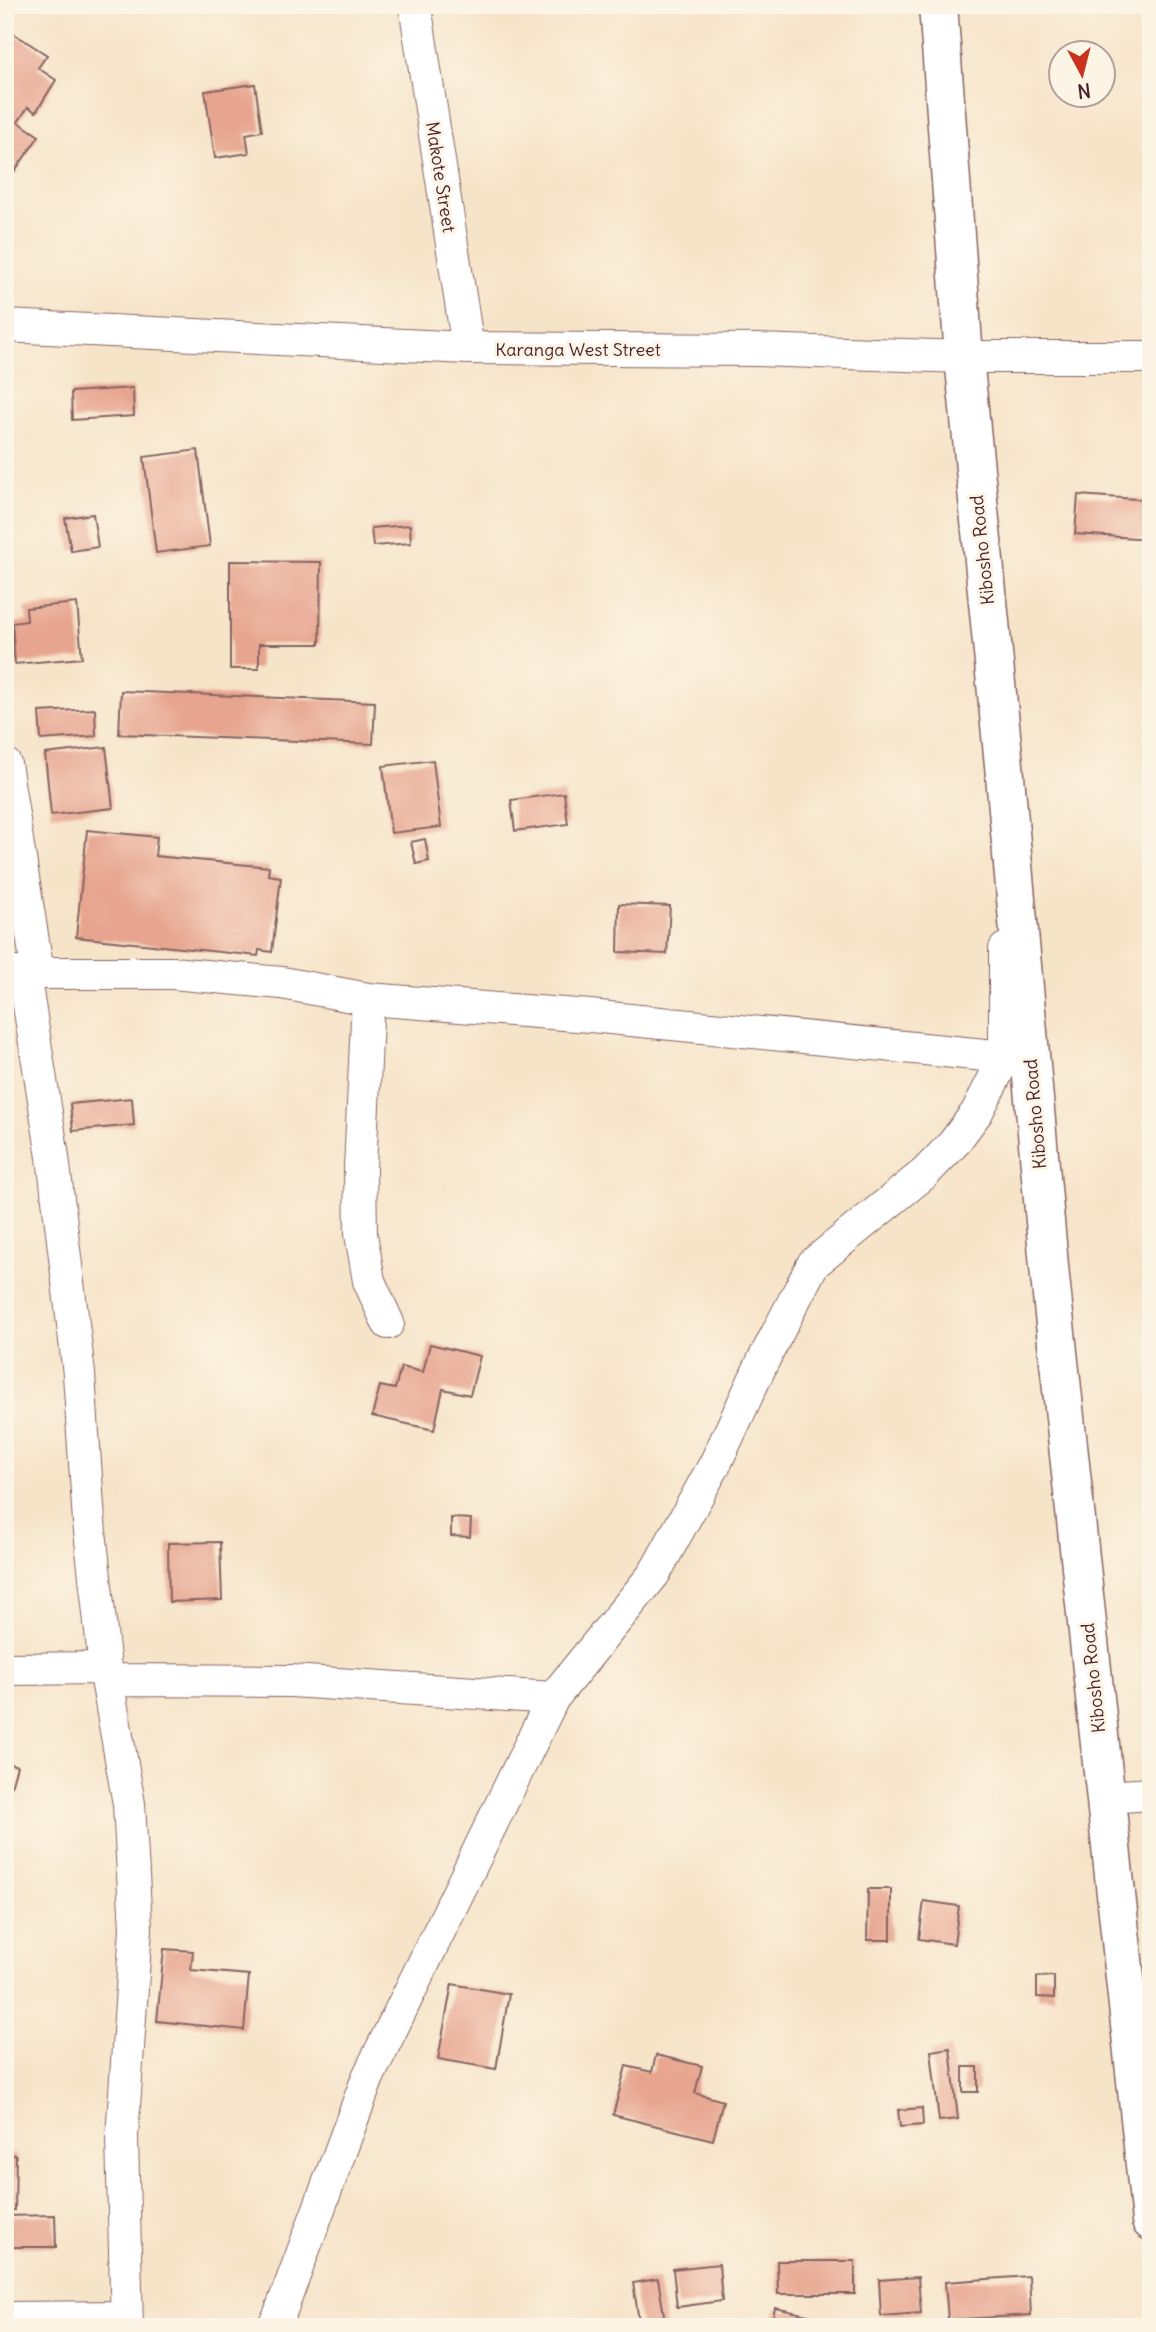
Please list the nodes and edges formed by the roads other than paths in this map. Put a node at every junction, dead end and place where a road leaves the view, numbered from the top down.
1 (415, 5) edge
2 (938, 5) edge
3 (5, 326) edge
4 (468, 348) junction
5 (964, 357) junction
6 (1151, 357) edge
7 (5, 764) edge
8 (1004, 765) junction
9 (22, 973) edge
10 (368, 999) junction
11 (1005, 1058) junction
12 (388, 1323) dead end
13 (5, 1669) edge
14 (106, 1674) junction
15 (553, 1698) junction
16 (1151, 1794) edge
17 (1106, 1797) junction
18 (1151, 2221) edge
19 (5, 2318) edge
20 (126, 2322) edge
21 (272, 2327) edge

1 - 4 street, Makote Street
2 - 5 street, Kibosho Road
3 - 4 street, Karanga West Street
4 - 5 street, Karanga West Street
5 - 6 street, Karanga West Street
5 - 8 street, Kibosho Road
7 - 9 street
8 - 11 street
8 - 17 street, Kibosho Road
9 - 10 street
9 - 14 street
10 - 11 street
10 - 12 street
11 - 15 street
13 - 14 street
14 - 15 street
14 - 20 street
15 - 21 street
16 - 17 street
17 - 18 street, Kibosho Road
19 - 20 street

